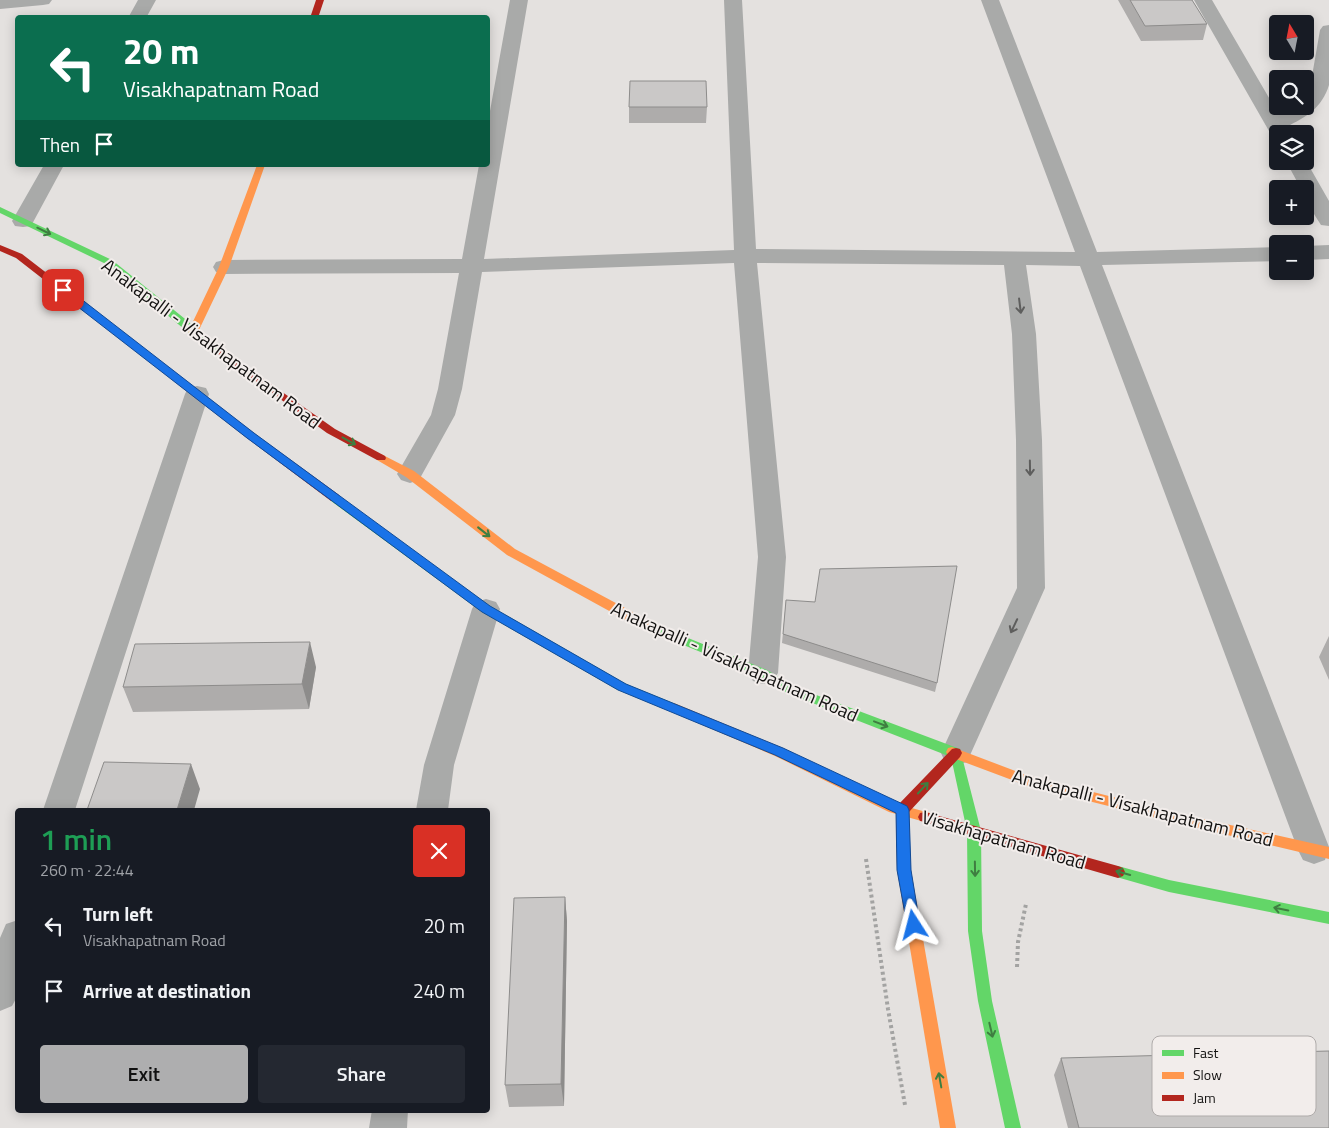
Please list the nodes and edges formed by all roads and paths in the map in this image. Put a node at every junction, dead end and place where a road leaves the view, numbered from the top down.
1 (43, 0) edge
2 (147, 0) edge
3 (320, 0) edge
4 (519, 0) edge
5 (733, 0) edge
6 (990, 0) edge
7 (1203, 0) edge
8 (0, 4) edge
9 (139, 15) edge
10 (315, 15) edge
11 (1329, 30) edge
12 (1276, 125) edge
13 (1283, 125) edge
14 (53, 167) edge
15 (260, 167) edge
16 (1301, 170) edge
17 (0, 210) edge
18 (1329, 220) edge
19 (23, 221) junction
20 (1329, 252) edge
21 (1314, 253) edge
22 (6, 254) edge
23 (1269, 254) edge
24 (745, 256) junction
25 (1014, 257) junction
26 (1090, 259) junction
27 (473, 266) junction
28 (224, 267) junction
29 (193, 332) junction
30 (197, 394) junction
31 (410, 474) junction
32 (486, 609) junction
33 (763, 674) junction
34 (956, 753) junction
35 (60, 808) edge
36 (432, 808) edge
37 (902, 810) junction
38 (974, 830) junction
39 (1321, 851) edge
40 (866, 860) dead end
41 (1329, 918) edge
42 (15, 945) edge
43 (0, 995) edge
44 (906, 1110) dead end
45 (390, 1113) edge
46 (388, 1128) edge
47 (948, 1128) edge
48 (1014, 1128) edge

1 - 8 street
2 - 9 street
3 - 10 main road
4 - 27 street
5 - 24 street
6 - 26 street
7 - 12 street
11 - 13 street
14 - 19 street
15 - 28 main road
16 - 18 street
17 - 19 main road, Anakapalli - Visakhapatnam Road
19 -> 29 main road, Anakapalli - Visakhapatnam Road
20 - 21 street
22 - 30 main road, Visakhapatnam Road
23 - 26 street
24 - 25 street
24 - 27 street
24 - 33 street
25 - 26 street
25 -> 34 street
26 - 39 street
27 - 28 street
27 - 31 street
28 - 29 main road
29 -> 31 main road, Anakapalli - Visakhapatnam Road
30 - 32 main road, Visakhapatnam Road
30 - 35 street
31 -> 33 main road, Anakapalli - Visakhapatnam Road
32 - 36 street
32 - 37 main road, Visakhapatnam Road
33 -> 34 main road, Anakapalli - Visakhapatnam Road
37 -> 34 main road
34 - 38 main road
34 - 39 main road, Anakapalli - Visakhapatnam Road
37 - 38 main road, Visakhapatnam Road
47 -> 37 main road
41 -> 38 main road, Visakhapatnam Road
38 -> 48 main road
40 - 44 path
42 - 43 street
45 - 46 street

